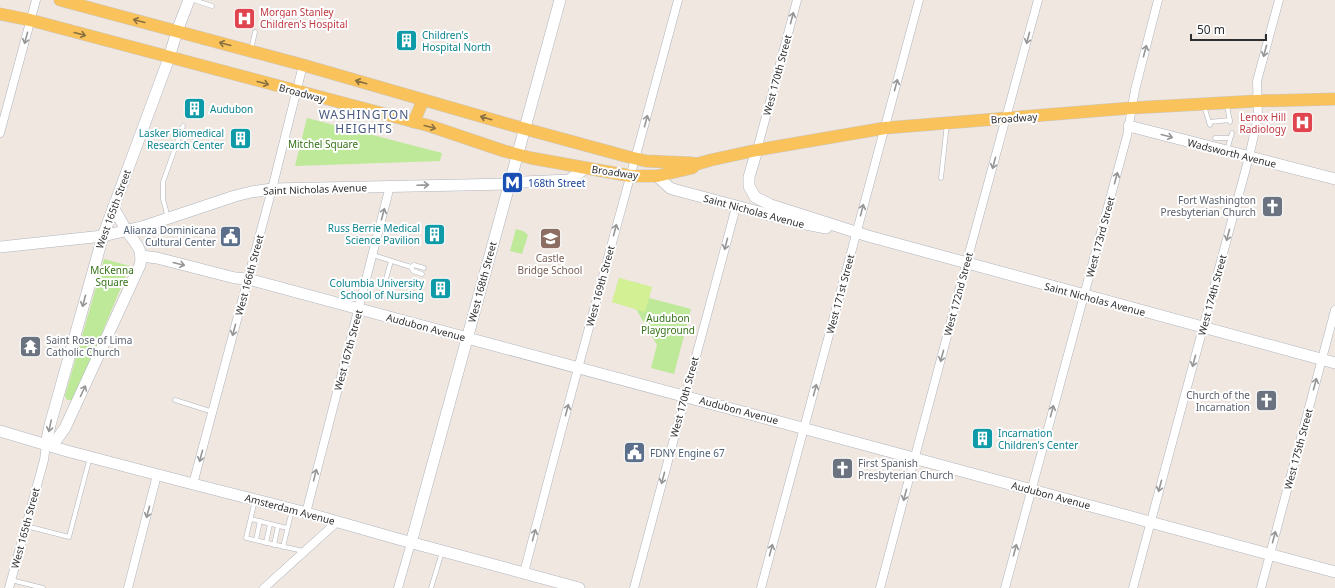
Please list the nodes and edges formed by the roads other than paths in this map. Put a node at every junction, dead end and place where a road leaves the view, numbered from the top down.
1 (36, 0) edge
2 (60, 0) edge
3 (188, 0) edge
4 (194, 0) edge
5 (560, 0) edge
6 (678, 0) edge
7 (797, 0) edge
8 (919, 0) edge
9 (1038, 0) edge
10 (1158, 0) edge
11 (1279, 0) edge
12 (212, 6) dead end
13 (0, 14) edge
14 (30, 20) junction
15 (177, 31) junction
16 (255, 32) dead end
17 (251, 51) junction
18 (169, 58) junction
19 (303, 65) junction
20 (296, 92) junction
21 (1335, 99) edge
22 (423, 100) junction
23 (1257, 101) junction
24 (1227, 102) junction
25 (1203, 104) junction
26 (1131, 108) junction
27 (1006, 118) junction
28 (414, 122) junction
29 (948, 123) junction
30 (183, 126) dead end
31 (1129, 126) junction
32 (885, 128) junction
33 (524, 129) junction
34 (0, 133) edge
35 (1232, 133) dead end
36 (1230, 138) junction
37 (1214, 140) junction
38 (757, 150) junction
39 (1226, 151) junction
40 (517, 154) junction
41 (1249, 157) junction
42 (636, 159) junction
43 (697, 164) junction
44 (586, 168) junction
45 (631, 176) junction
46 (658, 176) junction
47 (940, 178) dead end
48 (1335, 179) edge
49 (509, 184) junction
50 (390, 186) junction
51 (272, 189) junction
52 (736, 207) junction
53 (113, 208) junction
54 (168, 218) junction
55 (127, 231) junction
56 (856, 233) junction
57 (103, 236) junction
58 (0, 247) edge
59 (372, 255) junction
60 (141, 256) junction
61 (392, 261) junction
62 (966, 264) junction
63 (411, 267) junction
64 (424, 268) dead end
65 (422, 274) dead end
66 (248, 279) junction
67 (388, 283) dead end
68 (1083, 295) junction
69 (358, 309) junction
70 (1335, 310) edge
71 (1203, 327) junction
72 (467, 339) junction
73 (1322, 360) junction
74 (1335, 363) edge
75 (578, 368) junction
76 (684, 396) junction
77 (175, 400) dead end
78 (212, 412) junction
79 (805, 428) junction
80 (0, 431) edge
81 (46, 445) junction
82 (90, 457) junction
83 (915, 458) junction
84 (158, 475) junction
85 (193, 484) junction
86 (1031, 490) junction
87 (255, 500) junction
88 (292, 509) junction
89 (306, 513) junction
90 (250, 518) junction
91 (260, 521) junction
92 (337, 522) junction
93 (1151, 522) junction
94 (270, 524) junction
95 (26, 526) junction
96 (278, 526) junction
97 (288, 528) junction
98 (256, 540) junction
99 (266, 542) junction
100 (411, 543) junction
101 (274, 545) junction
102 (283, 547) junction
103 (442, 551) junction
104 (304, 552) junction
105 (1270, 554) junction
106 (1335, 572) edge
107 (524, 573) junction
108 (10, 584) edge
109 (43, 588) edge
110 (128, 588) edge
111 (264, 588) edge
112 (398, 588) edge
113 (431, 588) edge
114 (579, 588) edge
115 (634, 588) edge
116 (761, 588) edge
117 (880, 588) edge
118 (1004, 588) edge
119 (1133, 588) edge
120 (1261, 588) edge

1 - 14 street
15 -> 2 main road, Broadway
3 - 15 street, West 165th Street
4 - 12 lane
5 - 33 street, West 168th Street
42 -> 6 street, West 169th Street
38 -> 7 street, West 170th Street
32 -> 8 street, West 171st Street
9 -> 27 street, West 172nd Street
26 -> 10 street, West 173rd Street
11 -> 23 street, West 174th Street
13 - 14 main road, Broadway
14 -> 18 main road, Broadway
14 -> 34 street
17 -> 15 main road, Broadway
15 - 18 street, West 165th Street
16 - 17 lane
17 - 19 main road, Broadway
18 -> 20 main road, Broadway
18 - 53 street, West 165th Street
19 - 20 street, West 166th Street
22 -> 19 main road, Broadway
20 - 28 main road, Broadway
20 - 51 street, West 166th Street
21 - 23 main road, Broadway
22 - 28 main road
33 -> 22 main road, Broadway
23 - 24 main road, Broadway
23 - 41 street, West 174th Street
24 - 25 main road, Broadway
24 - 25 lane
25 - 26 main road, Broadway
26 - 27 main road, Broadway
26 - 31 street, West 173rd Street
27 - 29 main road, Broadway
27 -> 62 street, West 172nd Street
28 -> 40 main road, Broadway
29 - 32 main road, Broadway
29 - 47 lane
30 - 54 lane
31 -> 37 street, Wadsworth Avenue
68 -> 31 street, West 173rd Street
32 - 38 main road, Broadway
56 -> 32 street, West 171st Street
33 - 40 street, West 168th Street
33 - 42 main road, Broadway
35 - 36 lane
36 - 37 lane
36 - 39 lane
37 - 39 street, Wadsworth Avenue
38 - 43 main road, Broadway
38 - 56 street, Saint Nicholas Avenue
39 - 41 street, Wadsworth Avenue
40 - 44 main road, Broadway
40 - 49 street, West 168th Street
41 - 48 street, Wadsworth Avenue
41 -> 71 street, West 174th Street
42 - 43 main road, Broadway
42 - 45 street, West 169th Street
43 - 46 main road, Broadway
44 - 45 main road, Broadway
44 - 49 street, Saint Nicholas Avenue
45 - 46 main road, Broadway
75 -> 45 street, West 169th Street
46 - 52 street, Saint Nicholas Avenue
50 -> 49 street, Saint Nicholas Avenue
49 - 72 street, West 168th Street
50 - 51 street, Saint Nicholas Avenue
59 -> 50 street, West 167th Street
51 - 54 street, Saint Nicholas Avenue
51 - 66 street, West 166th Street
52 - 56 street, Saint Nicholas Avenue
52 -> 76 street, West 170th Street
53 - 55 street
53 - 57 street, West 165th Street
54 - 55 street, Saint Nicholas Avenue
55 - 57 street, Saint Nicholas Avenue
55 - 60 street
56 - 62 street, Saint Nicholas Avenue
79 -> 56 street, West 171st Street
57 - 58 street, Saint Nicholas Avenue
57 -> 81 street, West 165th Street
59 - 61 lane
59 - 69 street, West 167th Street
60 -> 66 street, Audubon Avenue
81 -> 60 street
61 - 63 lane
61 - 67 lane
62 - 68 street, Saint Nicholas Avenue
62 -> 83 street, West 172nd Street
63 - 64 lane
63 - 65 lane
66 - 69 street, Audubon Avenue
66 -> 78 street, West 166th Street
68 - 71 street, Saint Nicholas Avenue
86 -> 68 street, West 173rd Street
69 - 72 street, Audubon Avenue
89 -> 69 street, West 167th Street
70 - 73 street, West 175th Street
71 - 73 street, Saint Nicholas Avenue
71 -> 93 street, West 174th Street
72 - 75 street, Audubon Avenue
72 - 100 street, West 168th Street
73 - 74 street, Saint Nicholas Avenue
105 -> 73 street, West 175th Street
75 - 76 street, Audubon Avenue
107 -> 75 street, West 169th Street
76 - 79 street, Audubon Avenue
76 -> 115 street, West 170th Street
77 - 78 lane
78 -> 85 street, West 166th Street
79 - 83 street, Audubon Avenue
116 -> 79 street, West 171st Street
80 - 81 street, Amsterdam Avenue
81 - 82 street, Amsterdam Avenue
81 - 95 street, West 165th Street
82 - 84 street, Amsterdam Avenue
82 - 95 lane
83 - 86 street, Audubon Avenue
83 -> 117 street, West 172nd Street
84 - 85 street, Amsterdam Avenue
84 -> 110 street
85 - 87 street, Amsterdam Avenue
86 - 93 street, Audubon Avenue
118 -> 86 street, West 173rd Street
87 - 88 street, Amsterdam Avenue
87 - 90 lane
88 - 89 street, Amsterdam Avenue
88 - 97 lane
89 - 92 street, Amsterdam Avenue
90 - 91 lane
90 - 98 lane
91 - 94 lane
91 - 98 lane
92 - 100 street, Amsterdam Avenue
92 - 104 street
93 - 105 street, Audubon Avenue
93 - 119 street, West 174th Street
94 - 96 lane
94 - 99 lane
95 - 108 street, West 165th Street
96 - 97 lane
96 - 101 lane
97 - 102 lane
98 - 99 lane
99 - 101 lane
100 - 103 street, Amsterdam Avenue
100 - 112 street, West 168th Street
101 - 102 lane
102 - 104 lane
103 - 107 street, Amsterdam Avenue
103 - 113 lane
104 - 111 street
105 - 106 street, Audubon Avenue
105 - 120 street, West 175th Street
107 - 114 street, Amsterdam Avenue
108 - 109 lane

